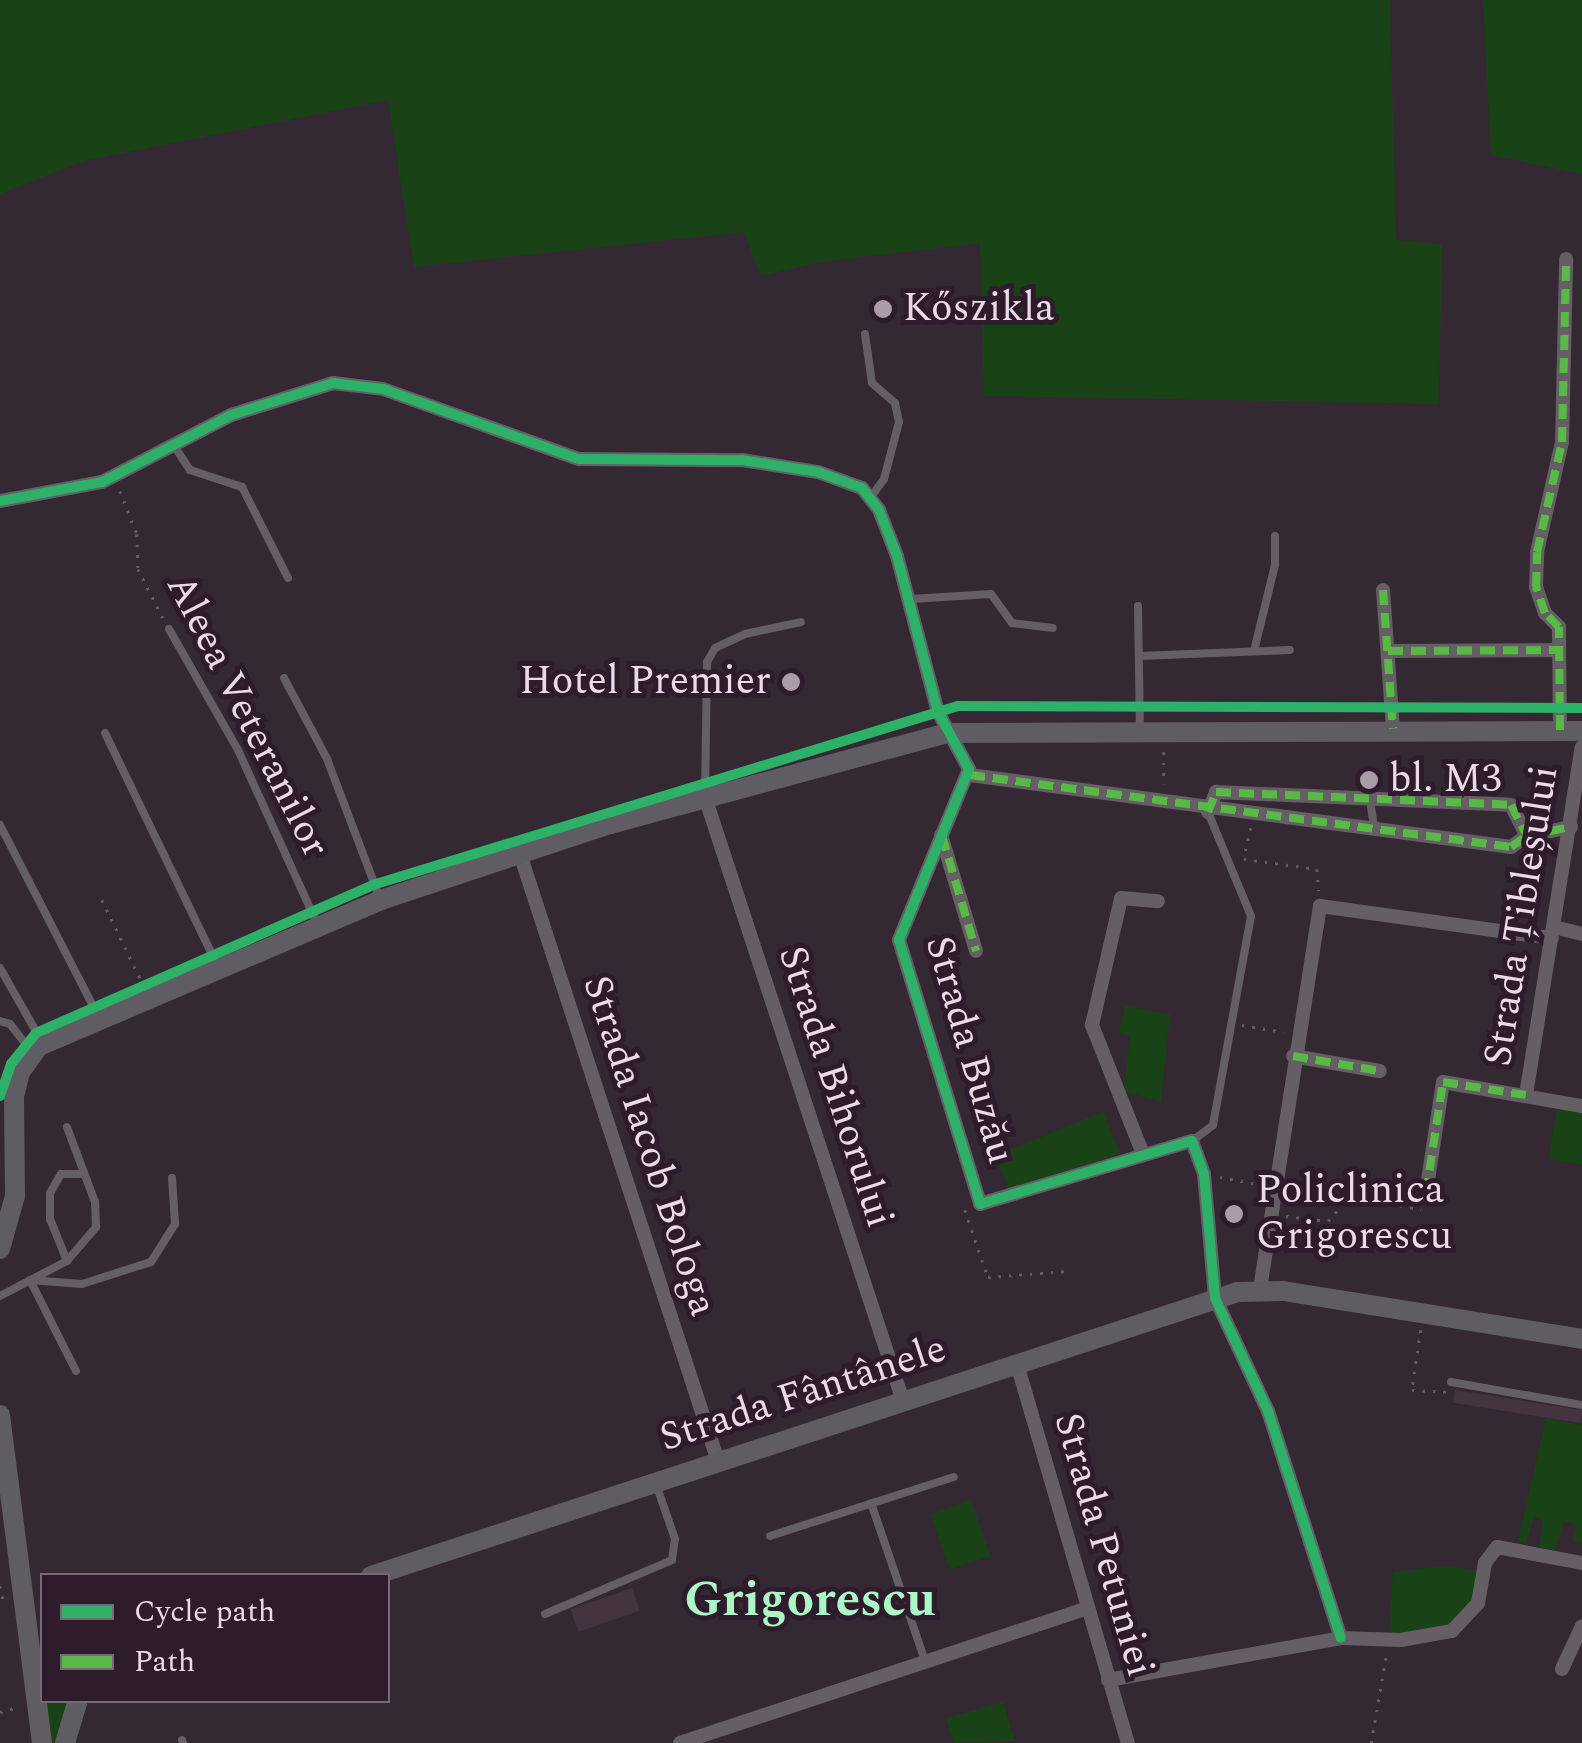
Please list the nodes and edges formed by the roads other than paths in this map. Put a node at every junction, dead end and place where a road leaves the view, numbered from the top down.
1 (1566, 259) dead end
2 (865, 334) dead end
3 (173, 444) junction
4 (871, 497) junction
5 (0, 501) edge
6 (1274, 536) dead end
7 (288, 578) dead end
8 (1383, 590) dead end
9 (911, 598) junction
10 (1138, 606) dead end
11 (801, 622) dead end
12 (1053, 628) dead end
13 (169, 629) road end
14 (1290, 650) dead end
15 (1559, 650) junction
16 (1254, 651) junction
17 (1388, 651) junction
18 (1139, 656) junction
19 (284, 678) dead end
20 (1393, 728) junction
21 (1560, 730) junction
22 (1582, 731) edge
23 (105, 732) dead end
24 (1140, 732) junction
25 (947, 734) junction
26 (1582, 747) edge
27 (970, 775) junction
28 (705, 797) junction
29 (1370, 801) junction
30 (1208, 812) junction
31 (0, 825) edge
32 (1577, 826) edge
33 (1374, 831) junction
34 (942, 836) junction
35 (1527, 836) junction
36 (520, 854) junction
37 (381, 900) junction
38 (1158, 901) dead end
39 (318, 926) junction
40 (1553, 933) junction
41 (1582, 934) edge
42 (976, 951) dead end
43 (218, 967) junction
44 (0, 968) edge
45 (99, 1018) junction
46 (0, 1022) edge
47 (38, 1048) junction
48 (1293, 1056) junction
49 (1380, 1071) dead end
50 (1526, 1095) junction
51 (1582, 1106) edge
52 (67, 1127) dead end
53 (1192, 1141) junction
54 (1143, 1154) junction
55 (84, 1174) junction
56 (172, 1178) dead end
57 (1426, 1194) road end
58 (2, 1239) edge
59 (67, 1261) junction
60 (30, 1280) junction
61 (1260, 1289) junction
62 (0, 1296) edge
63 (1215, 1298) junction
64 (1582, 1339) edge
65 (1016, 1364) junction
66 (76, 1372) dead end
67 (1451, 1382) road end
68 (902, 1398) junction
69 (1582, 1405) edge
70 (0, 1414) edge
71 (716, 1458) junction
72 (954, 1477) dead end
73 (654, 1479) junction
74 (872, 1503) junction
75 (770, 1536) dead end
76 (1582, 1562) edge
77 (380, 1573) edge
78 (1085, 1609) junction
79 (544, 1614) dead end
80 (1582, 1626) edge
81 (1341, 1638) junction
82 (927, 1666) junction
83 (1562, 1669) dead end
84 (1108, 1680) junction
85 (38, 1682) edge
86 (77, 1703) edge
87 (686, 1742) edge
88 (42, 1743) edge
89 (65, 1743) edge
90 (1128, 1743) edge

1 - 15 street
2 - 4 lane
3 - 4 street
3 - 5 street
3 - 7 lane
4 - 9 street
6 - 16 lane
8 - 17 street
9 - 12 lane
9 - 25 street
10 - 18 lane
11 - 28 lane
13 - 39 lane, Aleea Veteranilor
14 - 16 lane
15 - 17 street
15 - 21 street
16 - 18 lane
17 - 20 street
18 - 24 lane
19 - 37 lane
20 - 21 main road
20 - 24 main road
21 - 22 main road
23 - 43 lane
24 - 25 main road
25 - 27 street
25 - 28 main road
26 - 32 street, Strada Țibleșului
27 - 30 street
27 - 34 street, Strada Buzău
28 - 36 main road
28 - 68 street, Strada Bihorului
29 - 30 street
29 - 33 lane
29 - 35 street
30 - 33 street
30 - 53 lane
31 - 45 lane
32 - 35 street
32 - 40 street, Strada Țibleșului
33 - 35 street
34 - 42 street
34 - 54 street, Strada Buzău
36 - 37 main road
36 - 71 street, Strada Iacob Bologa
37 - 39 main road
38 - 54 street
39 - 43 main road
40 - 41 street
40 - 48 street
40 - 50 street, Strada Țibleșului
43 - 45 main road
44 - 47 lane
45 - 47 main road
46 - 47 lane
47 - 58 main road
48 - 49 street
48 - 61 street
50 - 51 street
50 - 57 street
52 - 55 lane
53 - 54 street, Strada Buzău
53 - 63 street
55 - 59 lane
55 - 59 lane
56 - 60 lane
59 - 60 lane
60 - 62 lane
60 - 66 lane
61 - 63 main road, Strada Fântânele
61 - 64 main road
63 - 65 main road, Strada Fântânele
63 - 81 street
65 - 68 main road, Strada Fântânele
65 - 78 street, Strada Petuniei
67 - 69 lane
68 - 71 main road, Strada Fântânele
70 - 85 main road
71 - 73 main road, Strada Fântânele
72 - 74 lane
73 - 77 main road, Strada Fântânele
73 - 79 lane
74 - 75 lane
74 - 82 lane
76 - 81 street
78 - 82 street
78 - 84 street, Strada Petuniei
80 - 83 street
81 - 84 street
82 - 87 street
84 - 90 street, Strada Petuniei
85 - 88 main road
86 - 89 main road

